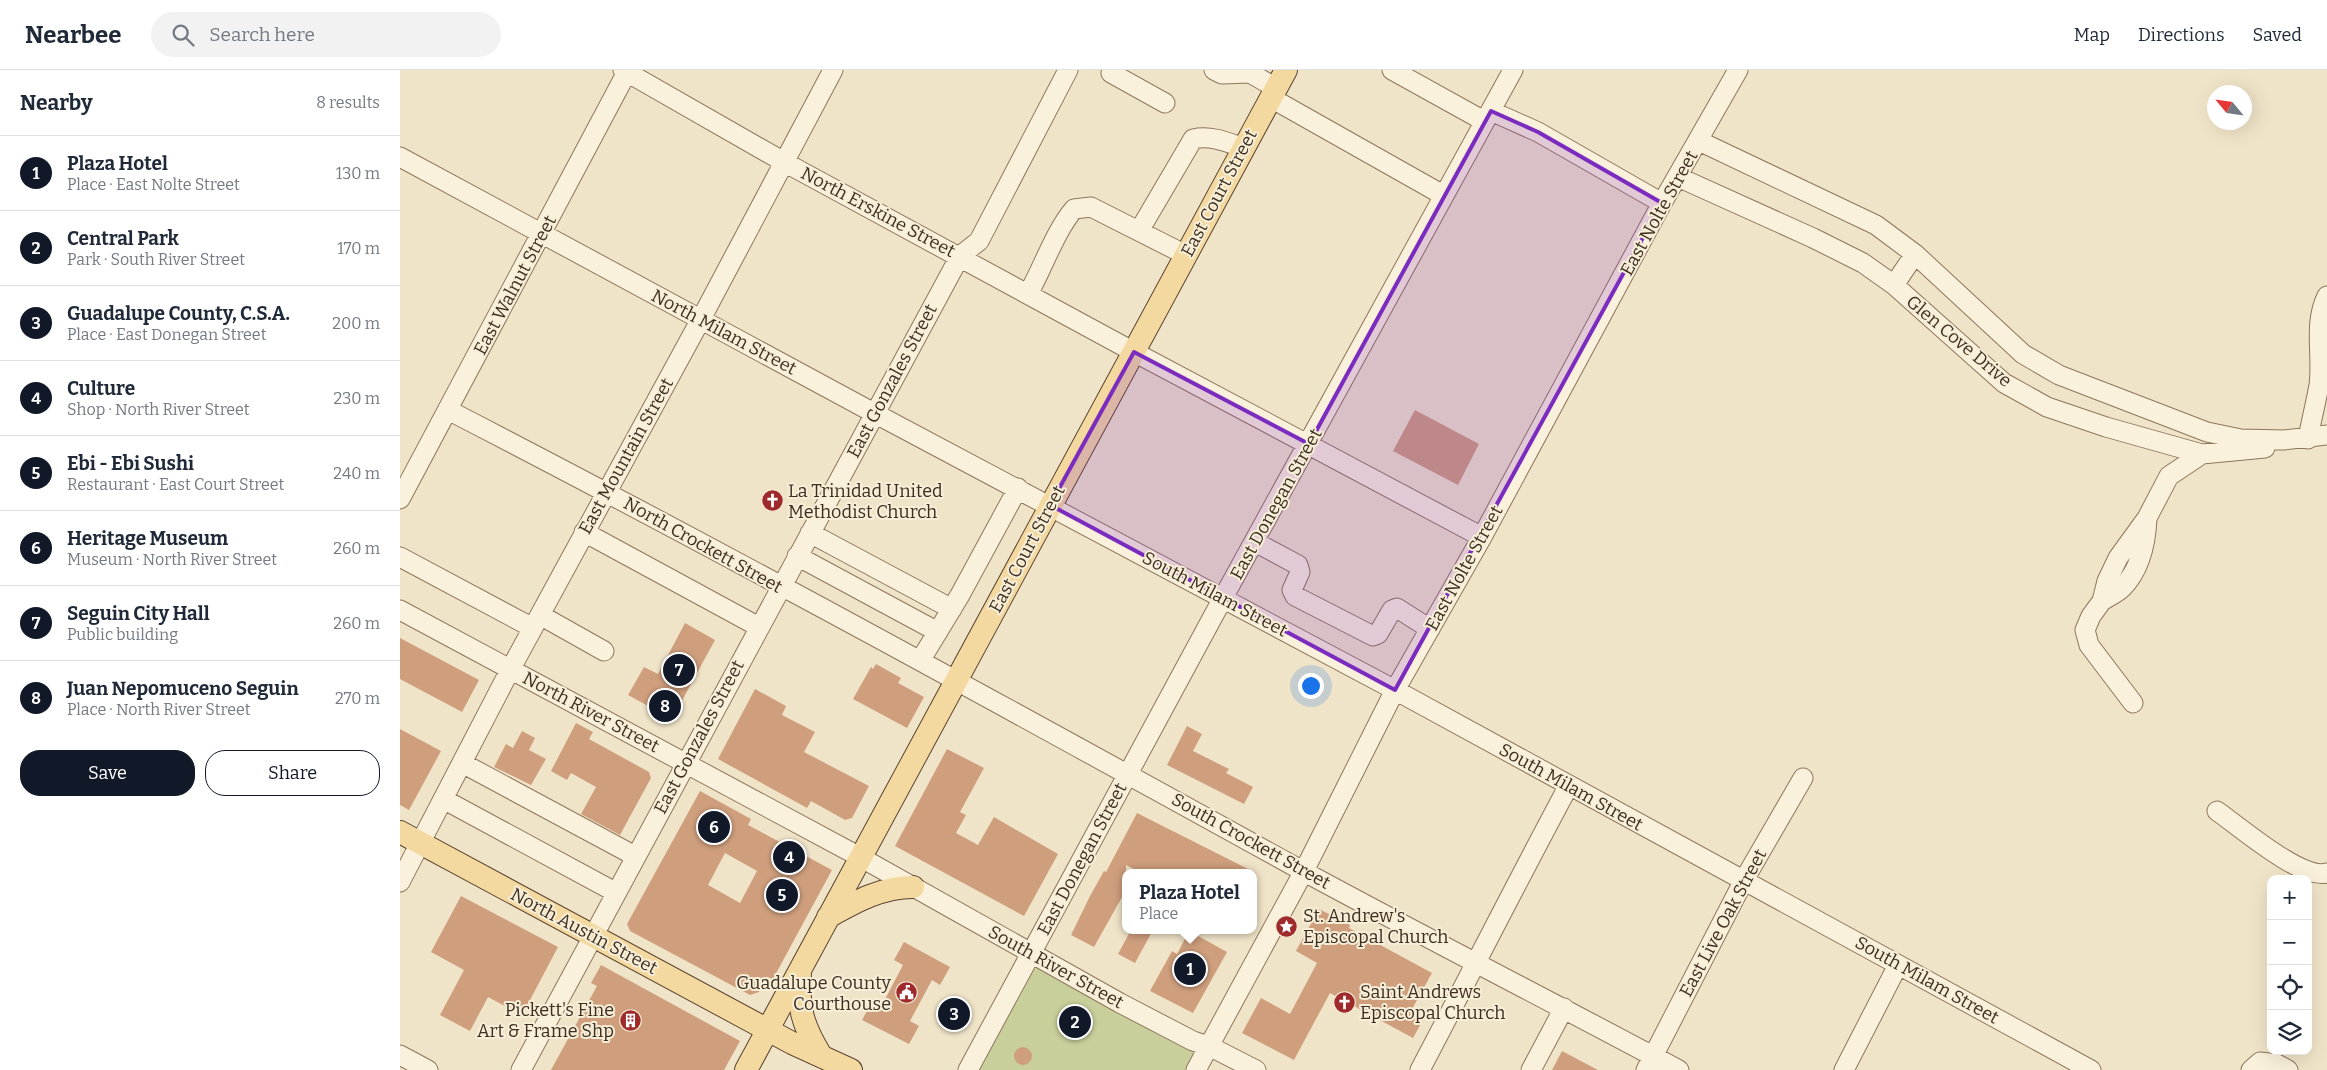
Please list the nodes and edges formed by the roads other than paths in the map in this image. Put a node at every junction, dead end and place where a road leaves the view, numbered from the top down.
1 (833, 70) edge
2 (1068, 70) edge
3 (1112, 70) edge
4 (1214, 70) edge
5 (1392, 70) edge
6 (1513, 70) edge
7 (1738, 70) edge
8 (626, 71) edge
9 (1278, 85) edge
10 (1165, 103) dead end
11 (1488, 116) junction
12 (1699, 141) junction
13 (1244, 148) junction
14 (400, 157) edge
15 (784, 162) junction
16 (1678, 177) junction
17 (1443, 195) junction
18 (1662, 203) junction
19 (1139, 232) junction
20 (543, 235) junction
21 (1915, 254) junction
22 (1186, 255) junction
23 (960, 256) junction
24 (1894, 285) junction
25 (1028, 294) junction
26 (2327, 296) edge
27 (701, 319) junction
28 (1134, 352) junction
29 (448, 410) junction
30 (874, 413) junction
31 (2327, 436) edge
32 (2308, 439) junction
33 (2284, 440) junction
34 (1309, 444) junction
35 (2163, 444) junction
36 (2202, 454) junction
37 (2169, 476) junction
38 (1018, 488) junction
39 (606, 492) junction
40 (400, 500) edge
41 (1050, 505) junction
42 (584, 532) junction
43 (810, 533) junction
44 (1482, 537) junction
45 (1255, 542) junction
46 (797, 556) junction
47 (400, 557) edge
48 (780, 587) junction
49 (1223, 598) junction
50 (400, 610) edge
51 (952, 610) junction
52 (536, 621) junction
53 (759, 627) junction
54 (1430, 628) junction
55 (938, 632) junction
56 (604, 652) dead end
57 (920, 661) junction
58 (510, 670) junction
59 (957, 680) junction
60 (1396, 690) junction
61 (2132, 703) dead end
62 (685, 762) junction
63 (462, 763) junction
64 (1129, 773) junction
65 (1803, 778) dead end
66 (1569, 785) junction
67 (443, 799) junction
68 (2218, 811) dead end
69 (400, 832) edge
70 (420, 844) junction
71 (635, 856) junction
72 (860, 857) junction
73 (1304, 871) junction
74 (2327, 873) edge
75 (1744, 880) junction
76 (400, 882) edge
77 (913, 886) junction
78 (616, 892) junction
79 (827, 918) junction
80 (592, 935) junction
81 (1031, 954) junction
82 (1477, 962) junction
83 (1898, 965) junction
84 (800, 970) junction
85 (1564, 1008) junction
86 (767, 1029) junction
87 (1209, 1046) junction
88 (820, 1054) junction
89 (400, 1055) edge
90 (1650, 1063) edge
91 (2256, 1066) edge
92 (428, 1070) edge
93 (521, 1070) edge
94 (746, 1070) edge
95 (851, 1070) edge
96 (968, 1070) edge
97 (1196, 1070) edge
98 (1256, 1070) edge
99 (1420, 1070) edge
100 (1531, 1070) edge
101 (1679, 1070) edge
102 (1844, 1070) edge
103 (2091, 1070) edge
104 (2288, 1070) edge

1 - 15 street, East Mountain Street
2 - 23 street, East Gonzales Street
3 - 10 street
4 - 9 street
5 - 11 street
6 - 11 street, East Donegan Street
7 - 12 street, East Nolte Street
8 - 15 street, North Erskine Street
8 - 20 street, East Walnut Street
9 - 13 main road, East Court Street
9 - 17 street
11 - 17 street, East Donegan Street
11 - 18 street
12 - 16 street, East Nolte Street
12 - 21 street, Glen Cove Drive
13 - 19 street
13 - 22 main road, East Court Street
14 - 20 street, North Milam Street
15 - 23 street, North Erskine Street
15 - 27 street, East Mountain Street
16 - 18 street, East Nolte Street
16 - 24 street, Glen Cove Drive
17 - 34 street, East Donegan Street
18 - 44 street, East Nolte Street
19 - 22 street
19 - 25 street
20 - 27 street, North Milam Street
20 - 29 street, East Walnut Street
21 - 24 street
21 - 33 street, Glen Cove Drive
22 - 28 main road, East Court Street
23 - 25 street, North Erskine Street
23 - 30 street, East Gonzales Street
24 - 35 street, Glen Cove Drive
25 - 28 street, North Erskine Street
26 - 32 street
27 - 30 street, North Milam Street
27 - 39 street, East Mountain Street
28 - 34 street, North Erskine Street
28 - 41 main road, East Court Street
29 - 39 street, North Crockett Street
29 - 40 street, East Walnut Street
30 - 38 street, North Milam Street
30 - 43 street, East Gonzales Street
31 - 32 street, Glen Cove Drive
32 - 33 street, Glen Cove Drive
33 - 36 street, Glen Cove Drive
34 - 44 street, North Erskine Street
34 - 45 street, East Donegan Street
35 - 36 street, Glen Cove Drive
35 - 37 street
36 - 37 street
37 - 61 street
38 - 41 street, North Milam Street
38 - 51 street
39 - 42 street, East Mountain Street
39 - 48 street, North Crockett Street
41 - 49 street, South Milam Street
41 - 59 main road, East Court Street
42 - 52 street, East Mountain Street
42 - 53 street
43 - 46 street, East Gonzales Street
43 - 51 street
44 - 54 street, East Nolte Street
45 - 49 street, East Donegan Street
45 - 54 street
46 - 48 street, East Gonzales Street
46 - 55 street
47 - 52 street
48 - 53 street, East Gonzales Street
48 - 57 street, North Crockett Street
49 - 60 street, South Milam Street
49 - 64 street, East Donegan Street
50 - 58 street, North River Street
51 - 55 street
52 - 56 street
52 - 58 street, East Mountain Street
53 - 62 street, East Gonzales Street
54 - 60 street, East Nolte Street
55 - 57 street
57 - 59 street, North Crockett Street
58 - 62 street, North River Street
58 - 63 street, East Mountain Street
59 - 64 street, South Crockett Street
59 - 72 main road, East Court Street
60 - 66 street, South Milam Street
60 - 73 street, East Nolte Street
62 - 71 street, East Gonzales Street
62 - 72 street, North River Street
63 - 67 street, East Mountain Street
63 - 71 street
64 - 73 street, South Crockett Street
64 - 81 street, East Donegan Street
65 - 75 street, East Live Oak Street
66 - 75 street, South Milam Street
66 - 82 street
67 - 70 street, East Mountain Street
67 - 78 street
68 - 74 street
69 - 70 main road, North Austin Street
70 - 76 street, East Mountain Street
70 - 80 main road, North Austin Street
71 - 78 street, East Gonzales Street
72 - 77 street, South River Street
72 - 79 main road, East Court Street
73 - 82 street, South Crockett Street
73 - 87 street, East Nolte Street
75 - 83 street, South Milam Street
75 - 90 street, East Live Oak Street
77 - 79 main road
77 - 81 street, South River Street
78 - 80 street, East Gonzales Street
79 - 84 main road, East Court Street
80 - 86 main road, North Austin Street
80 - 93 street, East Gonzales Street
81 - 87 street, South River Street
81 - 96 street, East Donegan Street
82 - 85 street, South Crockett Street
82 - 99 street
83 - 102 street
83 - 103 street, South Milam Street
84 - 86 main road, East Court Street
84 - 88 main road
85 - 90 street, South Crockett Street
85 - 100 street
86 - 88 main road, North Austin Street
86 - 94 main road, East Court Street
87 - 97 street, East Nolte Street
87 - 98 street, South River Street
88 - 95 main road, North Austin Street
89 - 92 street
90 - 101 street, South Crockett Street
91 - 104 street

